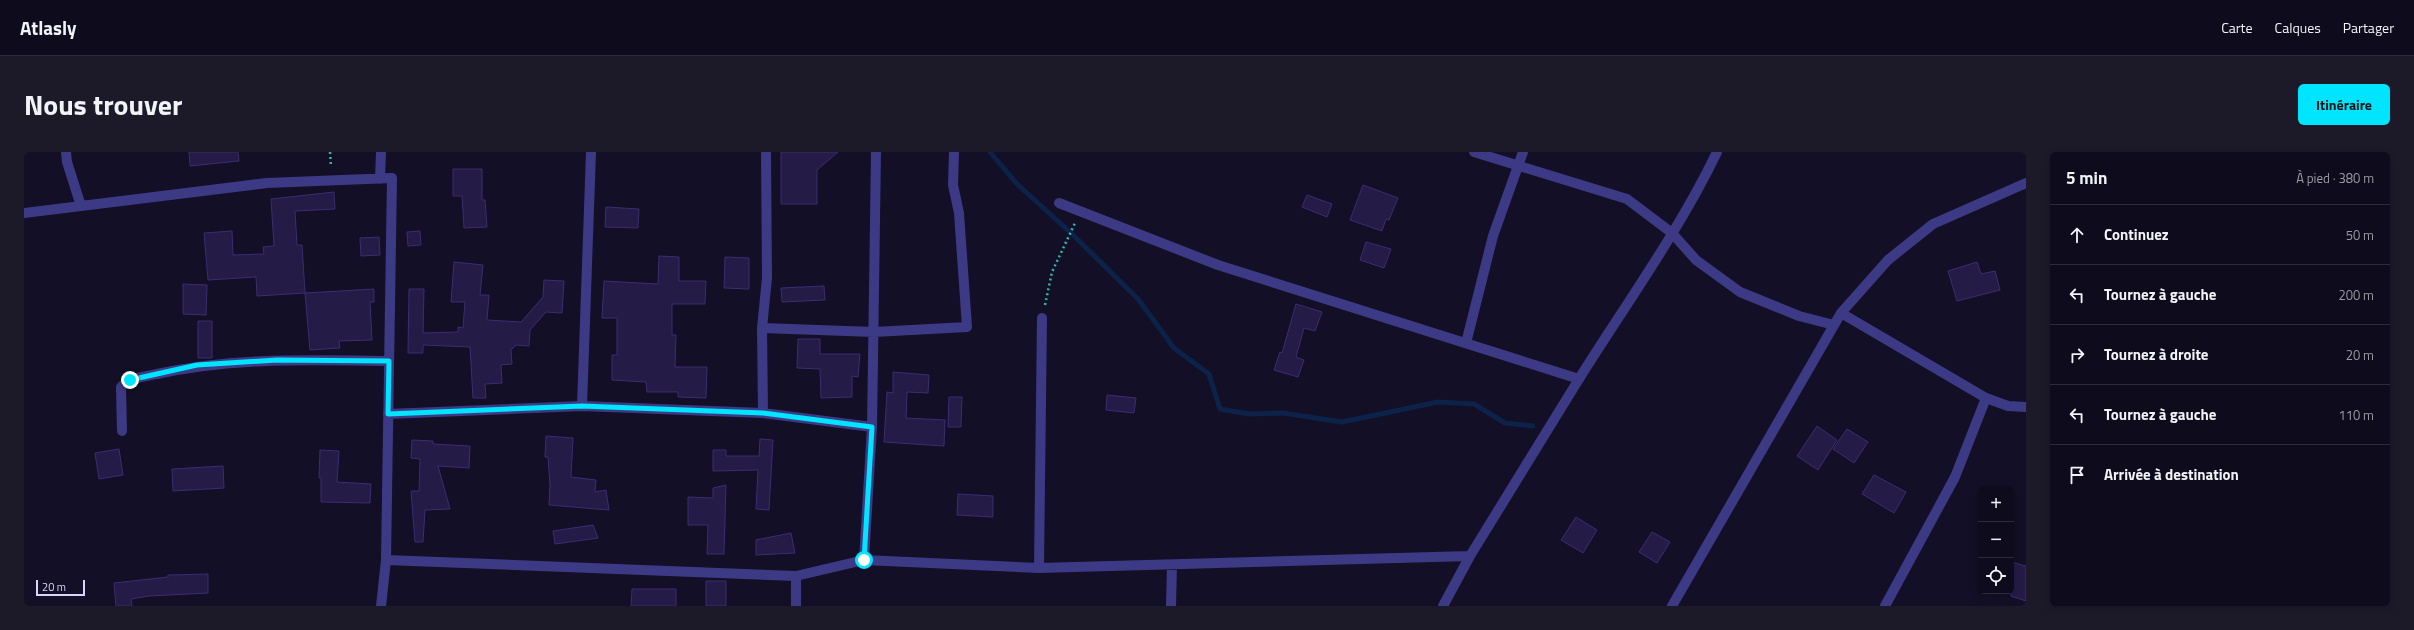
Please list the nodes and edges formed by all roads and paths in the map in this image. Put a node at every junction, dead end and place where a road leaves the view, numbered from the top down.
1 (66, 152) edge
2 (381, 152) edge
3 (591, 152) edge
4 (766, 152) edge
5 (876, 152) edge
6 (954, 152) edge
7 (1474, 152) edge
8 (1523, 152) edge
9 (1717, 152) edge
10 (1518, 166) junction
11 (380, 179) junction
12 (2026, 183) edge
13 (1059, 203) dead end
14 (81, 206) junction
15 (1080, 212) junction
16 (24, 213) edge
17 (1672, 233) junction
18 (1841, 313) junction
19 (1042, 318) joint
20 (1834, 325) junction
21 (762, 328) junction
22 (874, 332) junction
23 (1466, 343) junction
24 (389, 361) junction
25 (1579, 378) junction
26 (1986, 398) junction
27 (582, 406) junction
28 (2026, 407) edge
29 (763, 413) junction
30 (388, 414) junction
31 (872, 427) junction
32 (122, 431) dead end
33 (1470, 556) junction
34 (386, 560) junction
35 (864, 560) junction
36 (1172, 564) junction
37 (1039, 568) junction
38 (796, 576) junction
39 (380, 606) edge
40 (796, 606) edge
41 (1170, 606) edge
42 (1443, 606) edge
43 (1672, 606) edge
44 (1885, 606) edge

1 - 14 street
2 - 11 street
3 - 27 street
4 - 21 street
5 - 22 street
6 - 22 street
7 - 10 street
8 - 10 street
9 - 17 street
10 - 17 street
10 - 23 street
11 - 14 street
11 - 24 street
12 - 18 street
13 - 15 street
14 - 16 street
15 - 19 path
15 - 23 street
17 - 20 street
17 - 25 street
18 - 20 street
18 - 26 street
19 - 37 street
20 - 43 street
21 - 22 street
21 - 29 street
22 - 31 street
23 - 25 street
24 - 30 street
24 - 32 street
25 - 33 street
26 - 28 street
26 - 44 street
27 - 29 street
27 - 30 street
29 - 31 street
30 - 34 street
31 - 35 street
33 - 36 street
33 - 42 street
34 - 38 street
34 - 39 street
35 - 37 street
35 - 38 street
36 - 37 street
36 - 41 street
38 - 40 street

